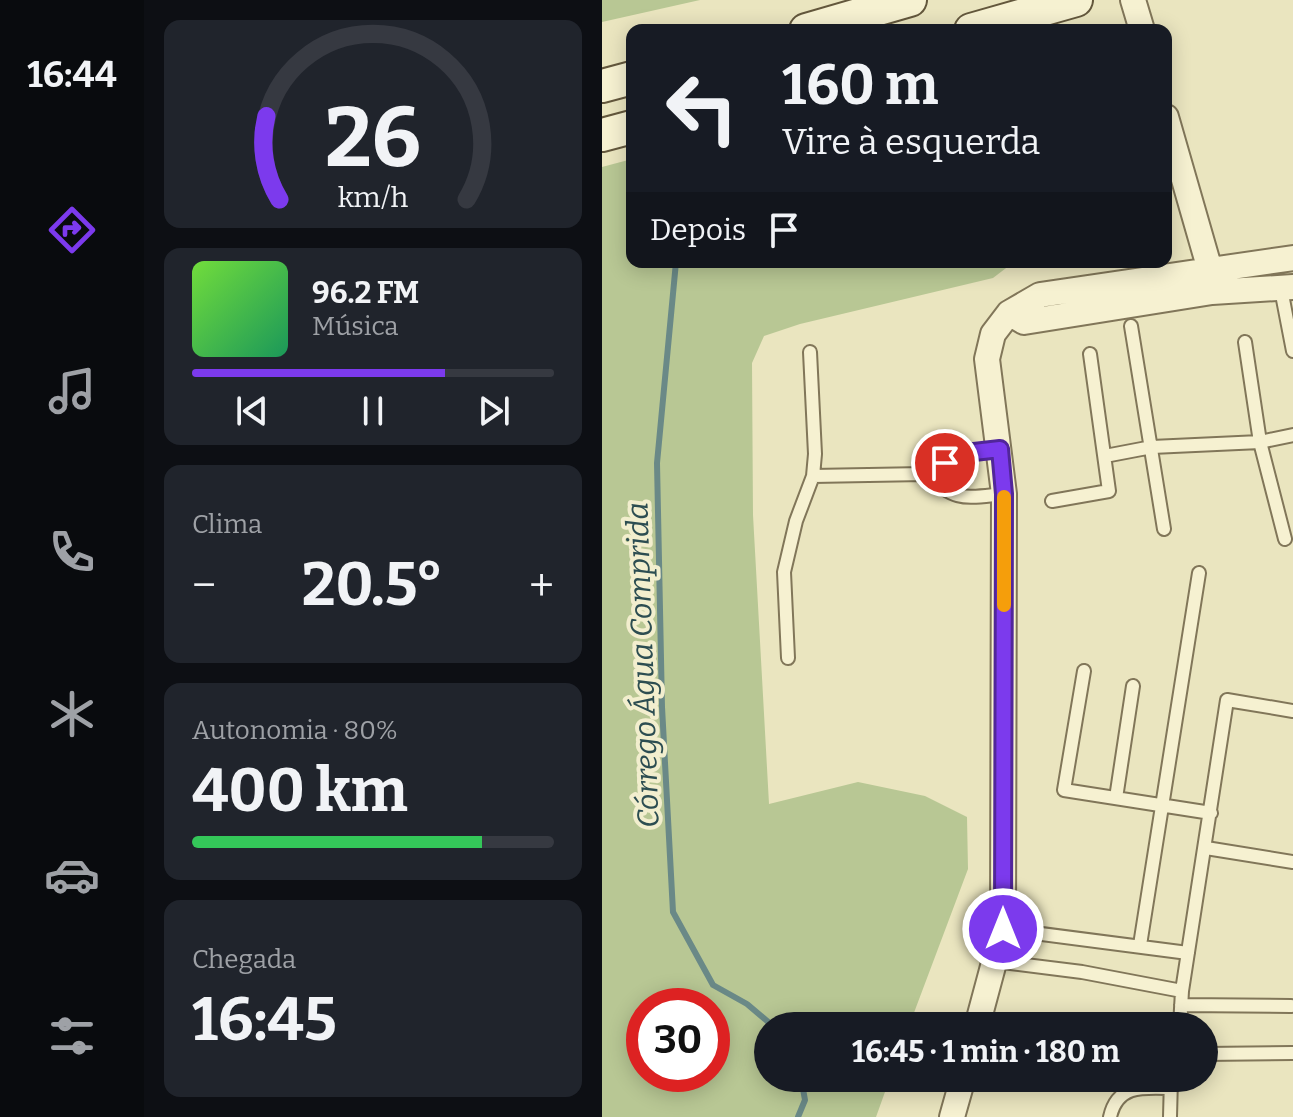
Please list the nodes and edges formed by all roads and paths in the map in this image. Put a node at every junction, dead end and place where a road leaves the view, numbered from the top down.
1 (910, 0) edge
2 (1076, 0) edge
3 (1133, 0) edge
4 (827, 24) edge
5 (992, 24) edge
6 (1140, 24) edge
7 (626, 80) edge
8 (602, 86) edge
9 (626, 129) edge
10 (602, 135) edge
11 (1172, 139) edge
12 (1293, 258) edge
13 (1211, 281) junction
14 (1287, 288) edge
15 (1131, 326) dead end
16 (1245, 342) dead end
17 (1293, 351) edge
18 (810, 352) dead end
19 (1090, 354) dead end
20 (1293, 435) edge
21 (1260, 442) junction
22 (1152, 447) junction
23 (1000, 449) junction
24 (1105, 456) junction
25 (924, 474) junction
26 (813, 476) junction
27 (1004, 494) junction
28 (1052, 501) dead end
29 (1164, 529) dead end
30 (1285, 539) dead end
31 (1199, 573) dead end
32 (788, 658) dead end
33 (1084, 671) dead end
34 (1133, 686) dead end
35 (1293, 711) edge
36 (1116, 798) junction
37 (1164, 806) junction
38 (1211, 813) junction
39 (1206, 848) junction
40 (1293, 862) edge
41 (1003, 929) junction
42 (1140, 945) junction
43 (1188, 953) junction
44 (994, 961) junction
45 (1182, 991) junction
46 (1181, 1005) junction
47 (1291, 1006) edge
48 (981, 1012) edge
49 (1181, 1012) edge
50 (1293, 1053) edge
51 (1218, 1054) edge
52 (959, 1092) edge
53 (1127, 1092) edge
54 (1170, 1092) edge
55 (952, 1117) edge
56 (1110, 1117) edge
57 (1170, 1117) edge

1 - 4 main road
2 - 5 main road
3 - 6 street
7 - 8 main road
9 - 10 main road
11 - 13 street
12 - 13 street
13 - 14 street
13 - 23 street
14 - 17 lane
15 - 22 lane
16 - 21 lane
18 - 26 lane
19 - 24 lane
20 - 21 lane
21 - 22 lane
21 - 30 lane
22 - 24 lane
22 - 29 lane
23 - 25 lane
23 - 27 street
24 - 28 lane
25 - 26 lane
25 - 27 lane
26 - 32 lane
27 - 41 street
31 - 37 lane
33 - 36 lane
34 - 36 lane
35 - 38 lane
36 - 37 lane
37 - 38 lane
37 - 42 lane
38 - 39 lane
39 - 40 lane
39 - 43 lane
41 - 42 lane
41 - 44 street
42 - 43 lane
43 - 45 lane
44 - 45 lane
44 - 48 street
45 - 46 lane
46 - 47 lane
46 - 49 lane
50 - 51 lane
52 - 55 street
53 - 56 lane
54 - 57 lane

